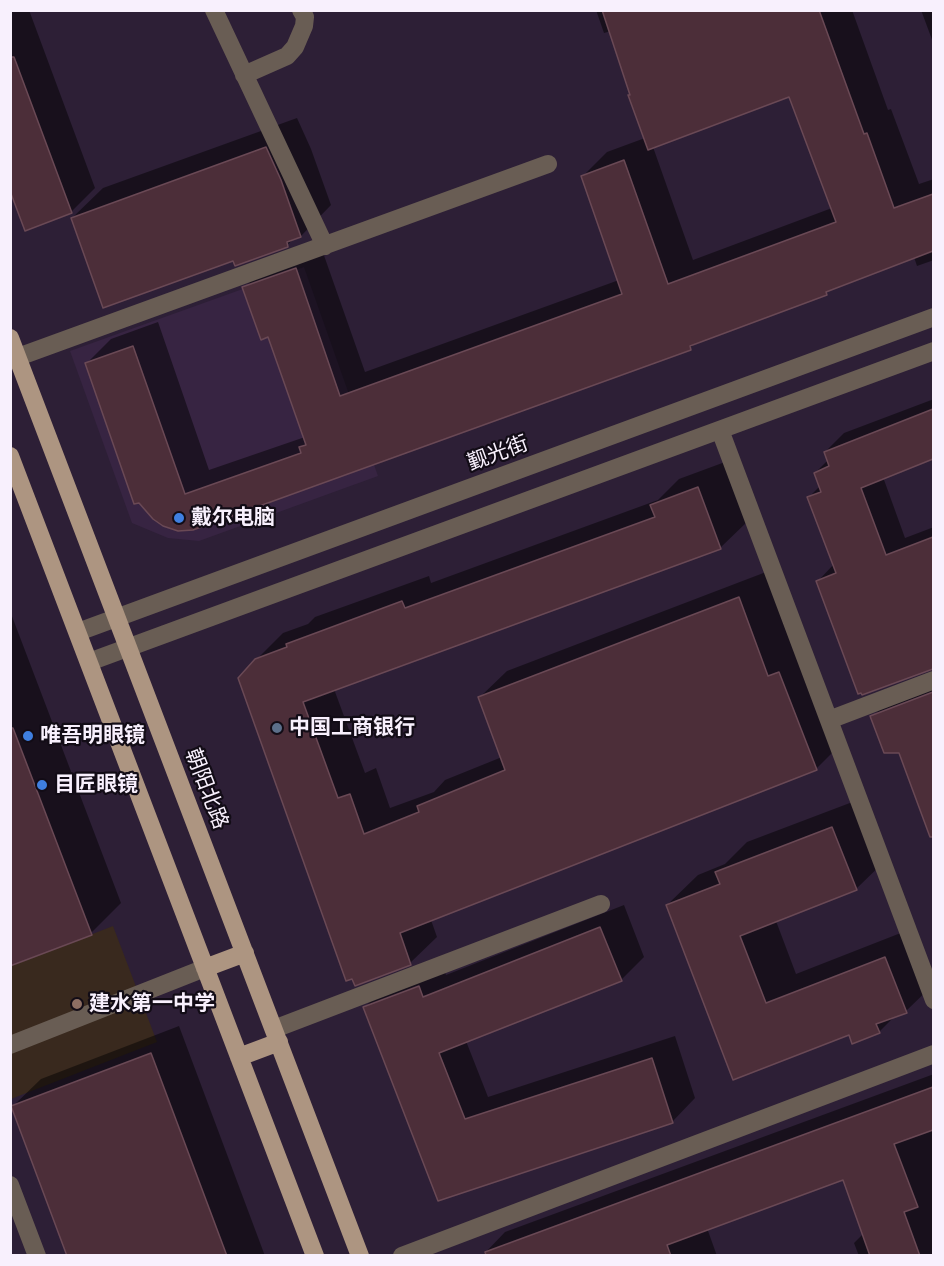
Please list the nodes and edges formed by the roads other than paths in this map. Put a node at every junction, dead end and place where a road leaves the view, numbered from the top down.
1 (214, 10) edge
2 (301, 10) edge
3 (244, 75) junction
4 (548, 164) dead end
5 (325, 246) junction
6 (933, 317) edge
7 (10, 338) edge
8 (933, 351) edge
9 (18, 357) junction
10 (720, 430) junction
11 (10, 456) edge
12 (118, 618) junction
13 (78, 632) junction
14 (129, 648) junction
15 (89, 662) junction
16 (933, 680) edge
17 (829, 720) junction
18 (601, 904) dead end
19 (245, 953) junction
20 (205, 968) junction
21 (933, 1000) edge
22 (277, 1035) junction
23 (10, 1045) edge
24 (933, 1054) edge
25 (239, 1057) junction
26 (10, 1185) edge
27 (37, 1256) edge
28 (315, 1256) edge
29 (360, 1256) edge
30 (402, 1256) edge

1 - 3 street
2 - 3 street
3 - 5 street
4 - 5 street
5 - 9 street
6 - 12 street, 觐光街
7 - 9 main road, 朝阳北路
8 - 10 street
9 - 12 main road, 朝阳北路
10 - 14 street
10 - 17 street
11 - 13 main road
12 - 13 street, 觐光街
12 - 14 main road, 朝阳北路
13 - 15 main road
14 - 15 street
14 - 19 main road, 朝阳北路
15 - 20 main road
16 - 17 street
17 - 21 street
18 - 22 street
19 - 20 main road
19 - 22 main road, 朝阳北路
20 - 23 street
20 - 25 main road
22 - 25 main road
22 - 29 main road, 朝阳北路
24 - 30 street
25 - 28 main road
26 - 27 street

